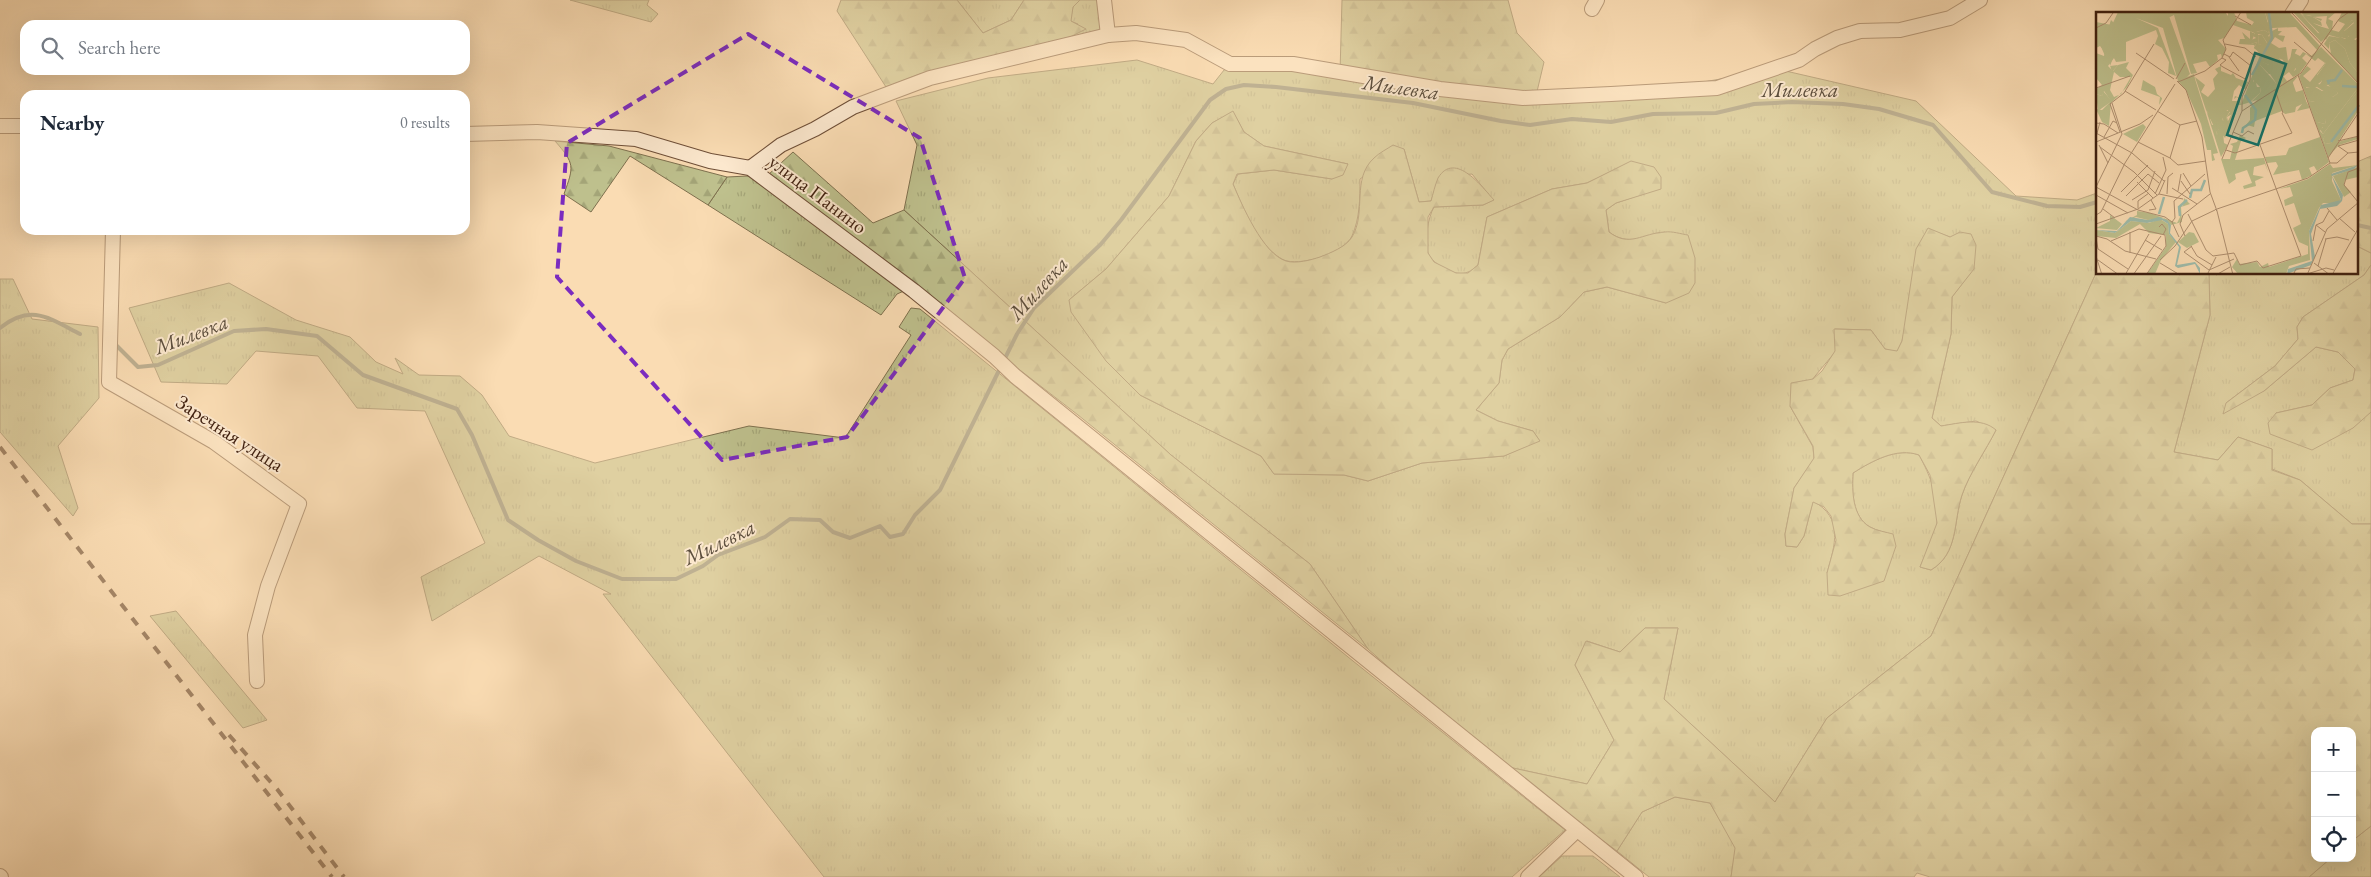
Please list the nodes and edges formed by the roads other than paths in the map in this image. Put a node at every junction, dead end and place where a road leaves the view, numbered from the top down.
1 (1104, 0) edge
2 (1980, 0) edge
3 (2301, 0) edge
4 (2293, 12) edge
5 (1108, 35) junction
6 (0, 126) edge
7 (20, 126) edge
8 (470, 134) edge
9 (750, 168) junction
10 (113, 235) edge
11 (258, 681) dead end
12 (1577, 830) junction
13 (1528, 877) edge
14 (1636, 877) edge

1 - 5 street
2 - 5 street
3 - 4 street
5 - 9 street
6 - 7 street
8 - 9 street, улица Панино
9 - 12 street, улица Панино
10 - 11 street, Заречная улица
12 - 13 street
12 - 14 street, улица Панино

